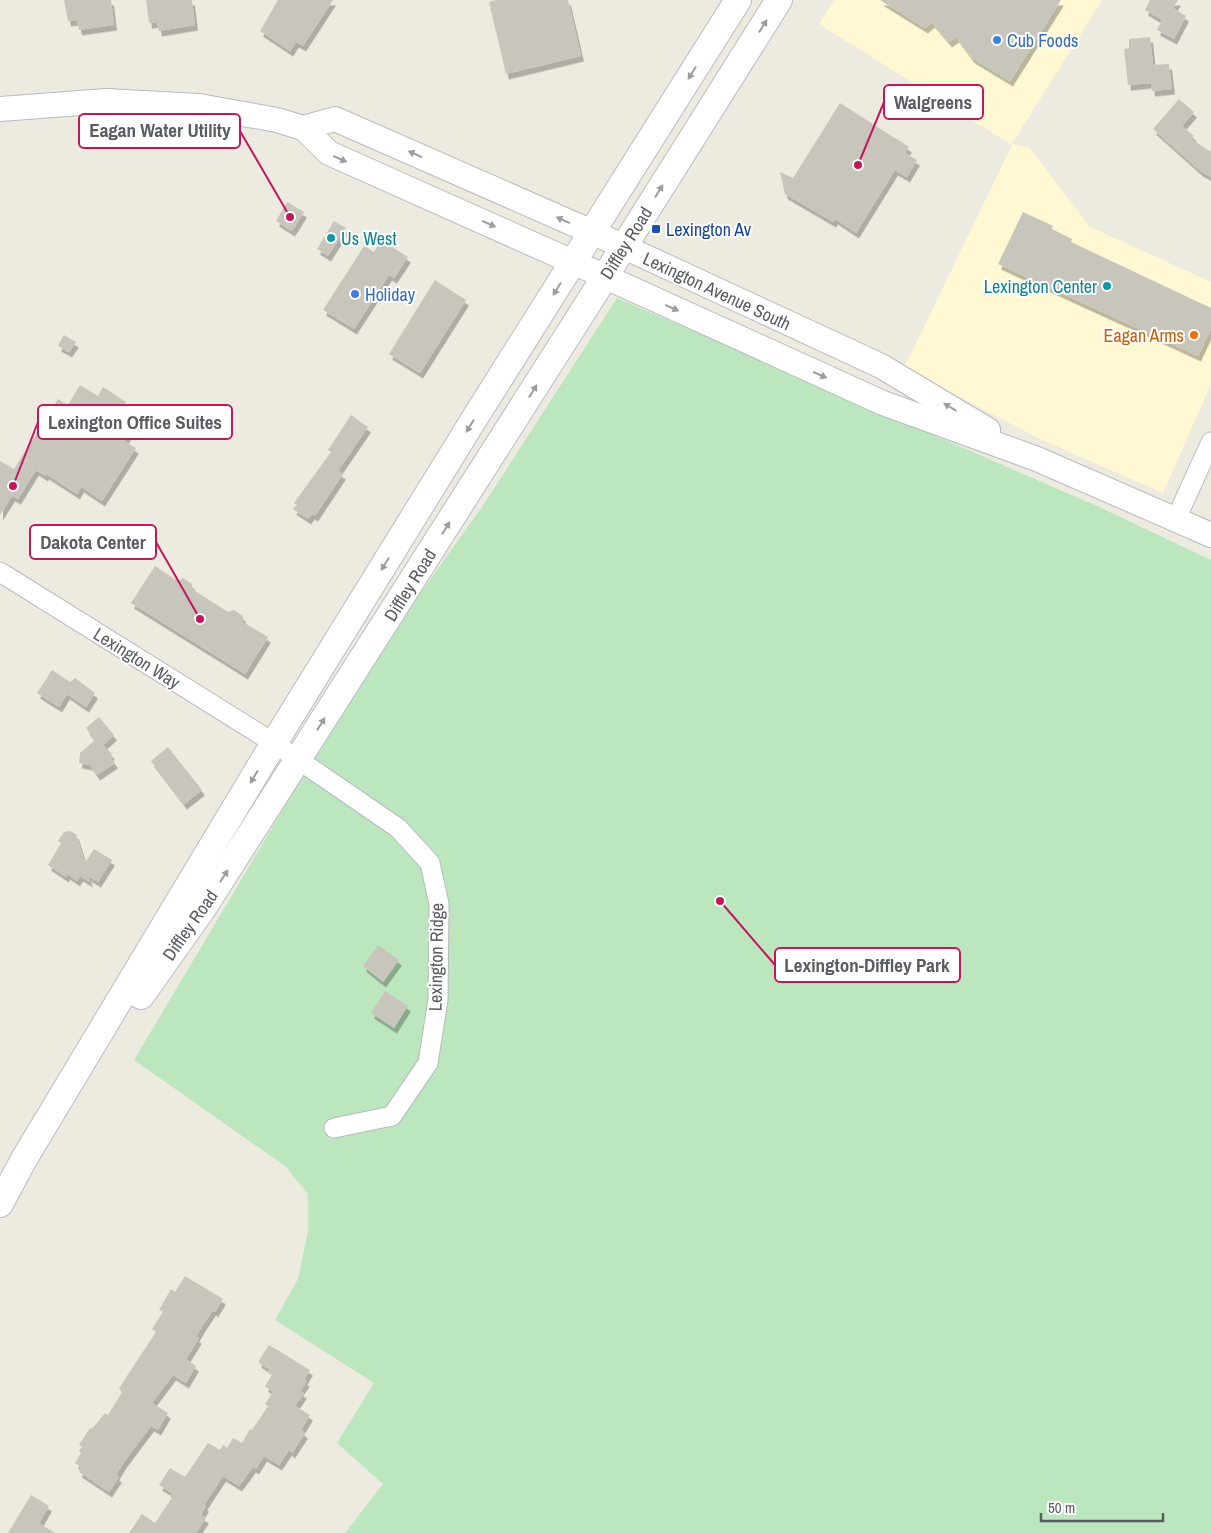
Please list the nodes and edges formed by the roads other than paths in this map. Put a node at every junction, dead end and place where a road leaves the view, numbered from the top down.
1 (738, 0) edge
2 (779, 0) edge
3 (0, 110) edge
4 (303, 128) junction
5 (592, 232) junction
6 (624, 247) junction
7 (573, 262) junction
8 (605, 277) junction
9 (1211, 442) edge
10 (1037, 459) junction
11 (1176, 519) junction
12 (1211, 535) edge
13 (0, 572) edge
14 (274, 743) junction
15 (298, 760) junction
16 (334, 1128) dead end
17 (24, 1159) junction
18 (0, 1204) edge

1 -> 5 main road, Diffley Road
6 -> 2 main road, Diffley Road
3 - 4 street, Lexington Avenue South
5 -> 4 street, Lexington Avenue South
4 -> 7 street, Lexington Avenue South
5 - 6 street, Lexington Avenue South
5 - 7 main road, Diffley Road
6 - 8 main road, Diffley Road
10 -> 6 street, Lexington Avenue South
7 - 8 street, Lexington Avenue South
7 -> 14 main road, Diffley Road
8 -> 10 street, Lexington Avenue South
15 -> 8 main road, Diffley Road
9 - 11 street
10 - 11 street, Lexington Avenue South
11 - 12 street, Lexington Avenue South
13 - 14 street, Lexington Way
14 - 15 street, Lexington Ridge
14 -> 17 main road, Diffley Road
15 - 16 street, Lexington Ridge
17 -> 15 main road, Diffley Road
17 - 18 main road, Diffley Road

